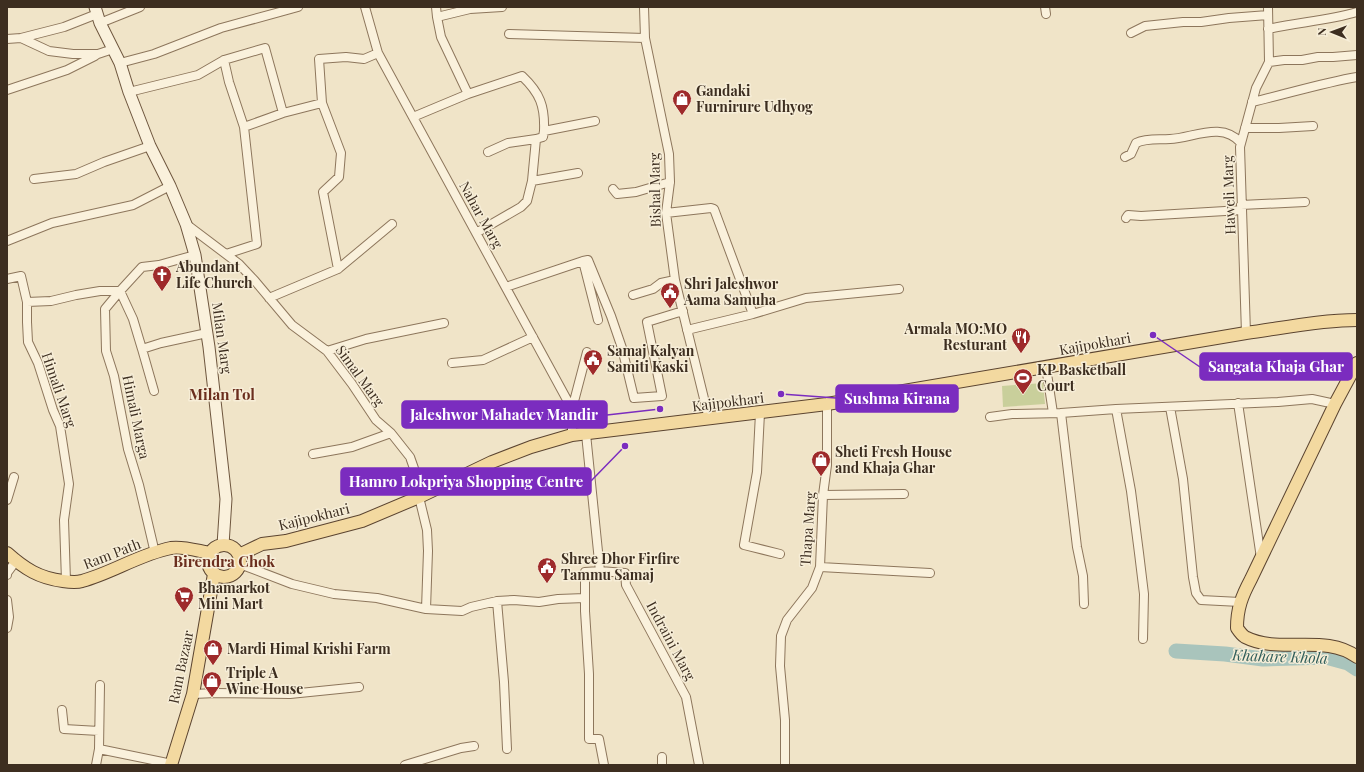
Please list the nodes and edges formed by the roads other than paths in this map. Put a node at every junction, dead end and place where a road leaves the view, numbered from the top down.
1 (140, 7) edge
2 (298, 7) edge
3 (365, 7) edge
4 (436, 7) edge
5 (502, 7) edge
6 (644, 7) edge
7 (1268, 11) edge
8 (1357, 12) edge
9 (97, 15) edge
10 (437, 17) junction
11 (1268, 29) junction
12 (1131, 33) dead end
13 (509, 34) dead end
14 (21, 38) junction
15 (645, 38) junction
16 (7, 39) edge
17 (113, 50) junction
18 (378, 53) junction
19 (98, 54) junction
20 (1357, 55) edge
21 (224, 60) junction
22 (1269, 62) junction
23 (120, 63) junction
24 (1357, 77) edge
25 (7, 90) edge
26 (129, 92) junction
27 (468, 94) junction
28 (1252, 102) junction
29 (322, 103) junction
30 (283, 113) junction
31 (413, 117) junction
32 (595, 121) dead end
33 (1313, 126) dead end
34 (244, 127) junction
35 (1246, 128) junction
36 (544, 131) junction
37 (536, 139) junction
38 (1241, 143) junction
39 (150, 146) junction
40 (488, 152) dead end
41 (1125, 157) dead end
42 (578, 173) dead end
43 (34, 180) dead end
44 (532, 181) junction
45 (670, 182) junction
46 (170, 186) junction
47 (613, 189) dead end
48 (1305, 202) dead end
49 (1242, 208) junction
50 (666, 212) junction
51 (1126, 218) dead end
52 (186, 224) junction
53 (392, 224) dead end
54 (476, 233) junction
55 (7, 241) edge
56 (226, 254) junction
57 (195, 255) junction
58 (583, 261) junction
59 (338, 269) junction
60 (7, 279) edge
61 (675, 280) junction
62 (506, 287) junction
63 (899, 289) dead end
64 (120, 291) junction
65 (633, 295) dead end
66 (269, 298) junction
67 (27, 302) junction
68 (682, 311) junction
69 (753, 314) junction
70 (598, 320) dead end
71 (1357, 320) edge
72 (444, 323) dead end
73 (687, 330) junction
74 (207, 333) junction
75 (1246, 333) junction
76 (533, 337) junction
77 (142, 349) junction
78 (327, 351) junction
79 (587, 352) dead end
80 (452, 363) dead end
81 (1357, 363) edge
82 (1046, 367) junction
83 (154, 390) dead end
84 (1238, 403) junction
85 (827, 404) junction
86 (1335, 404) junction
87 (1170, 407) junction
88 (572, 409) junction
89 (1116, 409) junction
90 (760, 413) junction
91 (1057, 413) junction
92 (990, 417) dead end
93 (710, 419) junction
94 (391, 433) junction
95 (586, 434) junction
96 (572, 436) junction
97 (313, 454) dead end
98 (14, 477) dead end
99 (904, 494) dead end
100 (421, 495) junction
101 (823, 495) junction
102 (7, 500) edge
103 (223, 545) junction
104 (155, 553) junction
105 (210, 553) junction
106 (780, 554) dead end
107 (11, 557) edge
108 (1261, 559) junction
109 (239, 561) junction
110 (820, 567) junction
111 (600, 571) junction
112 (930, 572) dead end
113 (214, 574) junction
114 (7, 576) edge
115 (66, 581) junction
116 (585, 598) junction
117 (7, 600) edge
118 (497, 601) junction
119 (1240, 602) junction
120 (1084, 604) dead end
121 (426, 609) junction
122 (7, 628) edge
123 (1143, 639) dead end
124 (1357, 657) edge
125 (100, 685) dead end
126 (359, 687) dead end
127 (193, 694) junction
128 (62, 710) dead end
129 (99, 731) junction
130 (474, 746) dead end
131 (99, 749) junction
132 (507, 749) dead end
133 (96, 765) edge
134 (171, 765) edge
135 (405, 765) edge
136 (604, 765) edge
137 (699, 765) edge
138 (785, 765) edge

1 - 9 street
2 - 23 street
3 - 18 street, Nahar Marg
4 - 10 street
5 - 10 street
6 - 15 street, Bishal Marg
7 - 11 street
7 - 12 street
8 - 11 street
9 - 14 street
9 - 17 main road, Milan Marg
10 - 27 street
11 - 22 street
13 - 15 street
14 - 16 street
14 - 19 street
15 - 45 street, Bishal Marg
17 - 19 street
17 - 23 main road, Milan Marg
18 - 29 street
18 - 31 street, Nahar Marg
19 - 25 street
20 - 22 street
21 - 26 street
21 - 30 street
21 - 34 street
22 - 28 street, Haweli Marg
23 - 26 main road, Milan Marg
24 - 28 street
26 - 39 main road, Milan Marg
27 - 31 street
27 - 36 street
28 - 35 street, Haweli Marg
29 - 30 street
29 - 59 street
30 - 34 street
31 - 54 street, Nahar Marg
32 - 36 street
33 - 35 street
34 - 56 street
35 - 38 street, Haweli Marg
36 - 37 street
37 - 40 street
37 - 44 street
38 - 41 street
38 - 49 street, Haweli Marg
39 - 43 street
39 - 46 main road, Milan Marg
42 - 44 street
44 - 54 street
45 - 47 street
45 - 50 street, Bishal Marg
46 - 52 main road, Milan Marg
46 - 55 street
48 - 49 street
49 - 51 street
49 - 75 street, Haweli Marg
50 - 61 street, Bishal Marg
50 - 69 street
52 - 56 street, Simal Marg
52 - 57 main road, Milan Marg
53 - 59 street
54 - 62 street, Nahar Marg
56 - 66 street, Simal Marg
57 - 64 street, Himali Marga
57 - 74 main road, Milan Marg
58 - 62 street
58 - 68 street
58 - 70 street
59 - 66 street
60 - 67 street, Himali Marg
61 - 65 street
61 - 68 street, Bishal Marg
62 - 76 street, Nahar Marg
63 - 69 street
64 - 67 street
64 - 77 street
64 - 104 street, Himali Marga
66 - 78 street, Simal Marg
67 - 115 street, Himali Marg
68 - 73 street, Bishal Marg
69 - 73 street
71 - 75 main road, Kajipokhari
72 - 78 street
73 - 93 street, Bishal Marg
74 - 77 street
74 - 103 main road, Milan Marg
75 - 82 main road, Kajipokhari
76 - 80 street
76 - 88 street, Nahar Marg
77 - 83 street
78 - 94 street, Simal Marg
79 - 88 street
81 - 86 main road
82 - 85 main road, Kajipokhari
82 - 91 street
84 - 86 street
84 - 87 street
84 - 108 street
85 - 90 main road, Kajipokhari
85 - 101 street, Thapa Marg
86 - 108 main road
87 - 89 street
87 - 119 street
88 - 96 street, Nahar Marg
89 - 91 street
89 - 123 street
90 - 93 main road, Kajipokhari
90 - 106 street
91 - 92 street
91 - 120 street
93 - 95 main road, Kajipokhari
94 - 97 street
94 - 100 street, Simal Marg
95 - 96 main road, Kajipokhari
95 - 111 street
96 - 100 main road, Kajipokhari
98 - 102 street
99 - 101 street
100 - 109 main road, Kajipokhari
100 - 121 street, Simal Marg
101 - 110 street, Thapa Marg
103 - 105 main road
103 - 109 main road
104 - 105 main road, Ram Path
104 - 115 main road, Ram Path
105 - 113 main road
107 - 114 street
107 - 115 main road, Ram Path
108 - 119 main road
109 - 113 main road
109 - 121 street
110 - 112 street
110 - 138 street, Thapa Marg
111 - 116 street
111 - 137 street, Indraini Marg
113 - 127 main road, Ram Bazaar
116 - 118 street
116 - 136 street
117 - 122 street
118 - 121 street
118 - 132 street
119 - 124 main road
125 - 129 street
126 - 127 street
127 - 134 main road, Ram Bazaar
128 - 129 street
129 - 131 street
130 - 135 street
131 - 133 street
131 - 134 street

